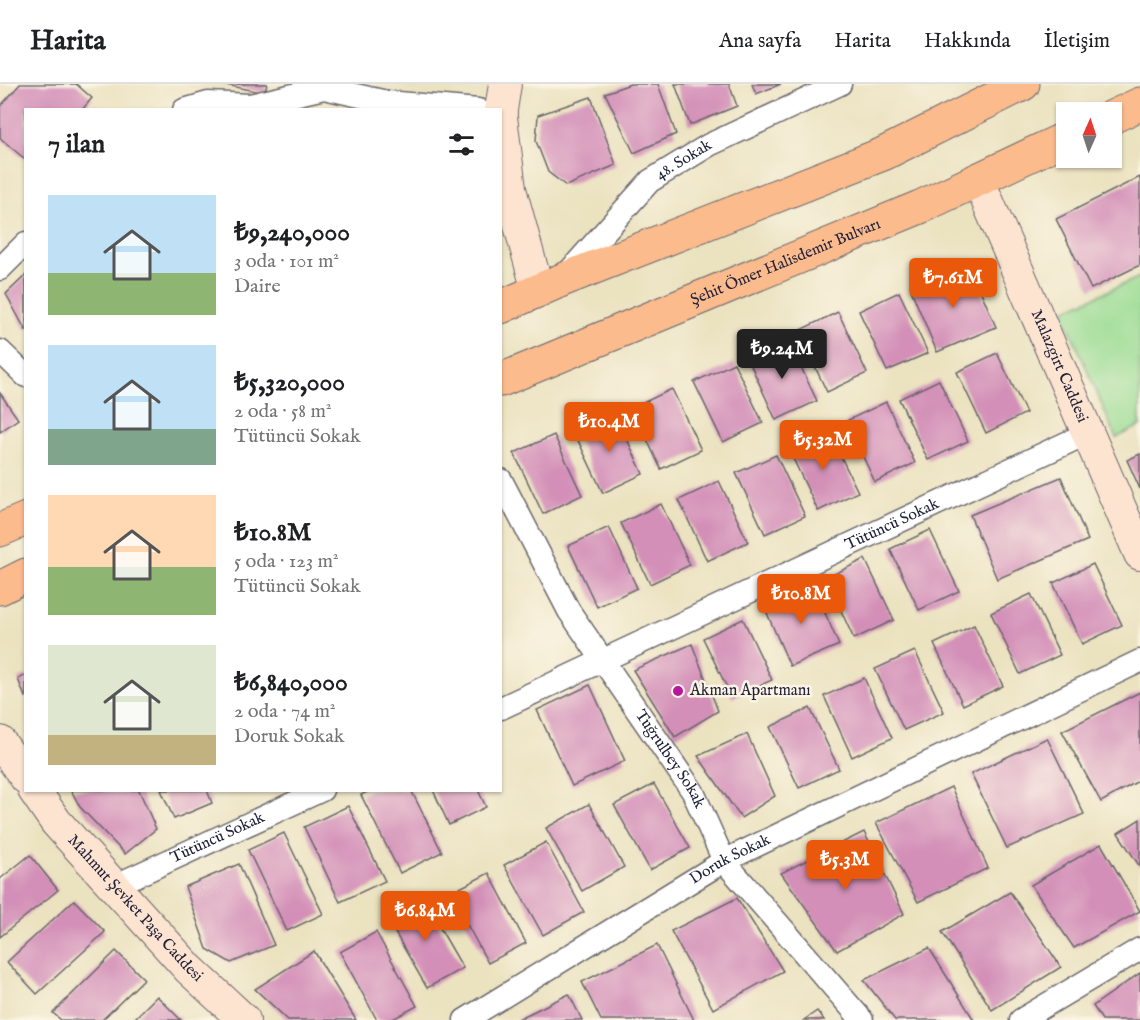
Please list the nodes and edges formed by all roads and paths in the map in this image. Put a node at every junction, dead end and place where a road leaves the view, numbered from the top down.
1 (505, 84) edge
2 (1023, 84) edge
3 (828, 86) edge
4 (1140, 104) edge
5 (191, 108) edge
6 (455, 108) edge
7 (501, 108) edge
8 (1122, 112) edge
9 (502, 125) edge
10 (1056, 143) edge
11 (978, 179) junction
12 (24, 245) edge
13 (0, 269) edge
14 (550, 285) junction
15 (502, 307) edge
16 (0, 351) edge
17 (24, 374) edge
18 (502, 380) edge
19 (1088, 433) junction
20 (502, 482) edge
21 (24, 520) edge
22 (0, 530) edge
23 (1140, 554) edge
24 (24, 576) edge
25 (0, 588) edge
26 (1140, 661) edge
27 (603, 662) junction
28 (502, 708) edge
29 (0, 742) edge
30 (24, 775) edge
31 (35, 792) edge
32 (318, 792) edge
33 (724, 861) junction
34 (114, 886) junction
35 (1140, 949) edge
36 (244, 1020) edge
37 (465, 1020) edge
38 (862, 1020) edge
39 (1021, 1020) edge

1 - 7 street
2 - 14 highway
3 - 14 street, 48. Sokak
4 - 8 highway
5 - 6 street
9 - 14 street
10 - 11 highway, Şehit Ömer Halisdemir Bulvarı
11 - 18 highway, Şehit Ömer Halisdemir Bulvarı
11 - 19 street, Malazgirt Caddesi
12 - 13 street
14 - 15 highway
16 - 17 street
19 - 23 street, Malazgirt Caddesi
19 - 27 street, Tütüncü Sokak
20 - 27 street, Tuğrulbey Sokak
21 - 22 highway
24 - 25 highway
26 - 33 street, Doruk Sokak
27 - 28 street, Tütüncü Sokak
27 - 33 street, Tuğrulbey Sokak
29 - 30 street
31 - 34 street, Mahmut Şevket Paşa Caddesi
32 - 34 street, Tütüncü Sokak
33 - 37 street, Doruk Sokak
33 - 38 street, Tuğrulbey Sokak
34 - 36 street, Mahmut Şevket Paşa Caddesi
35 - 39 street

